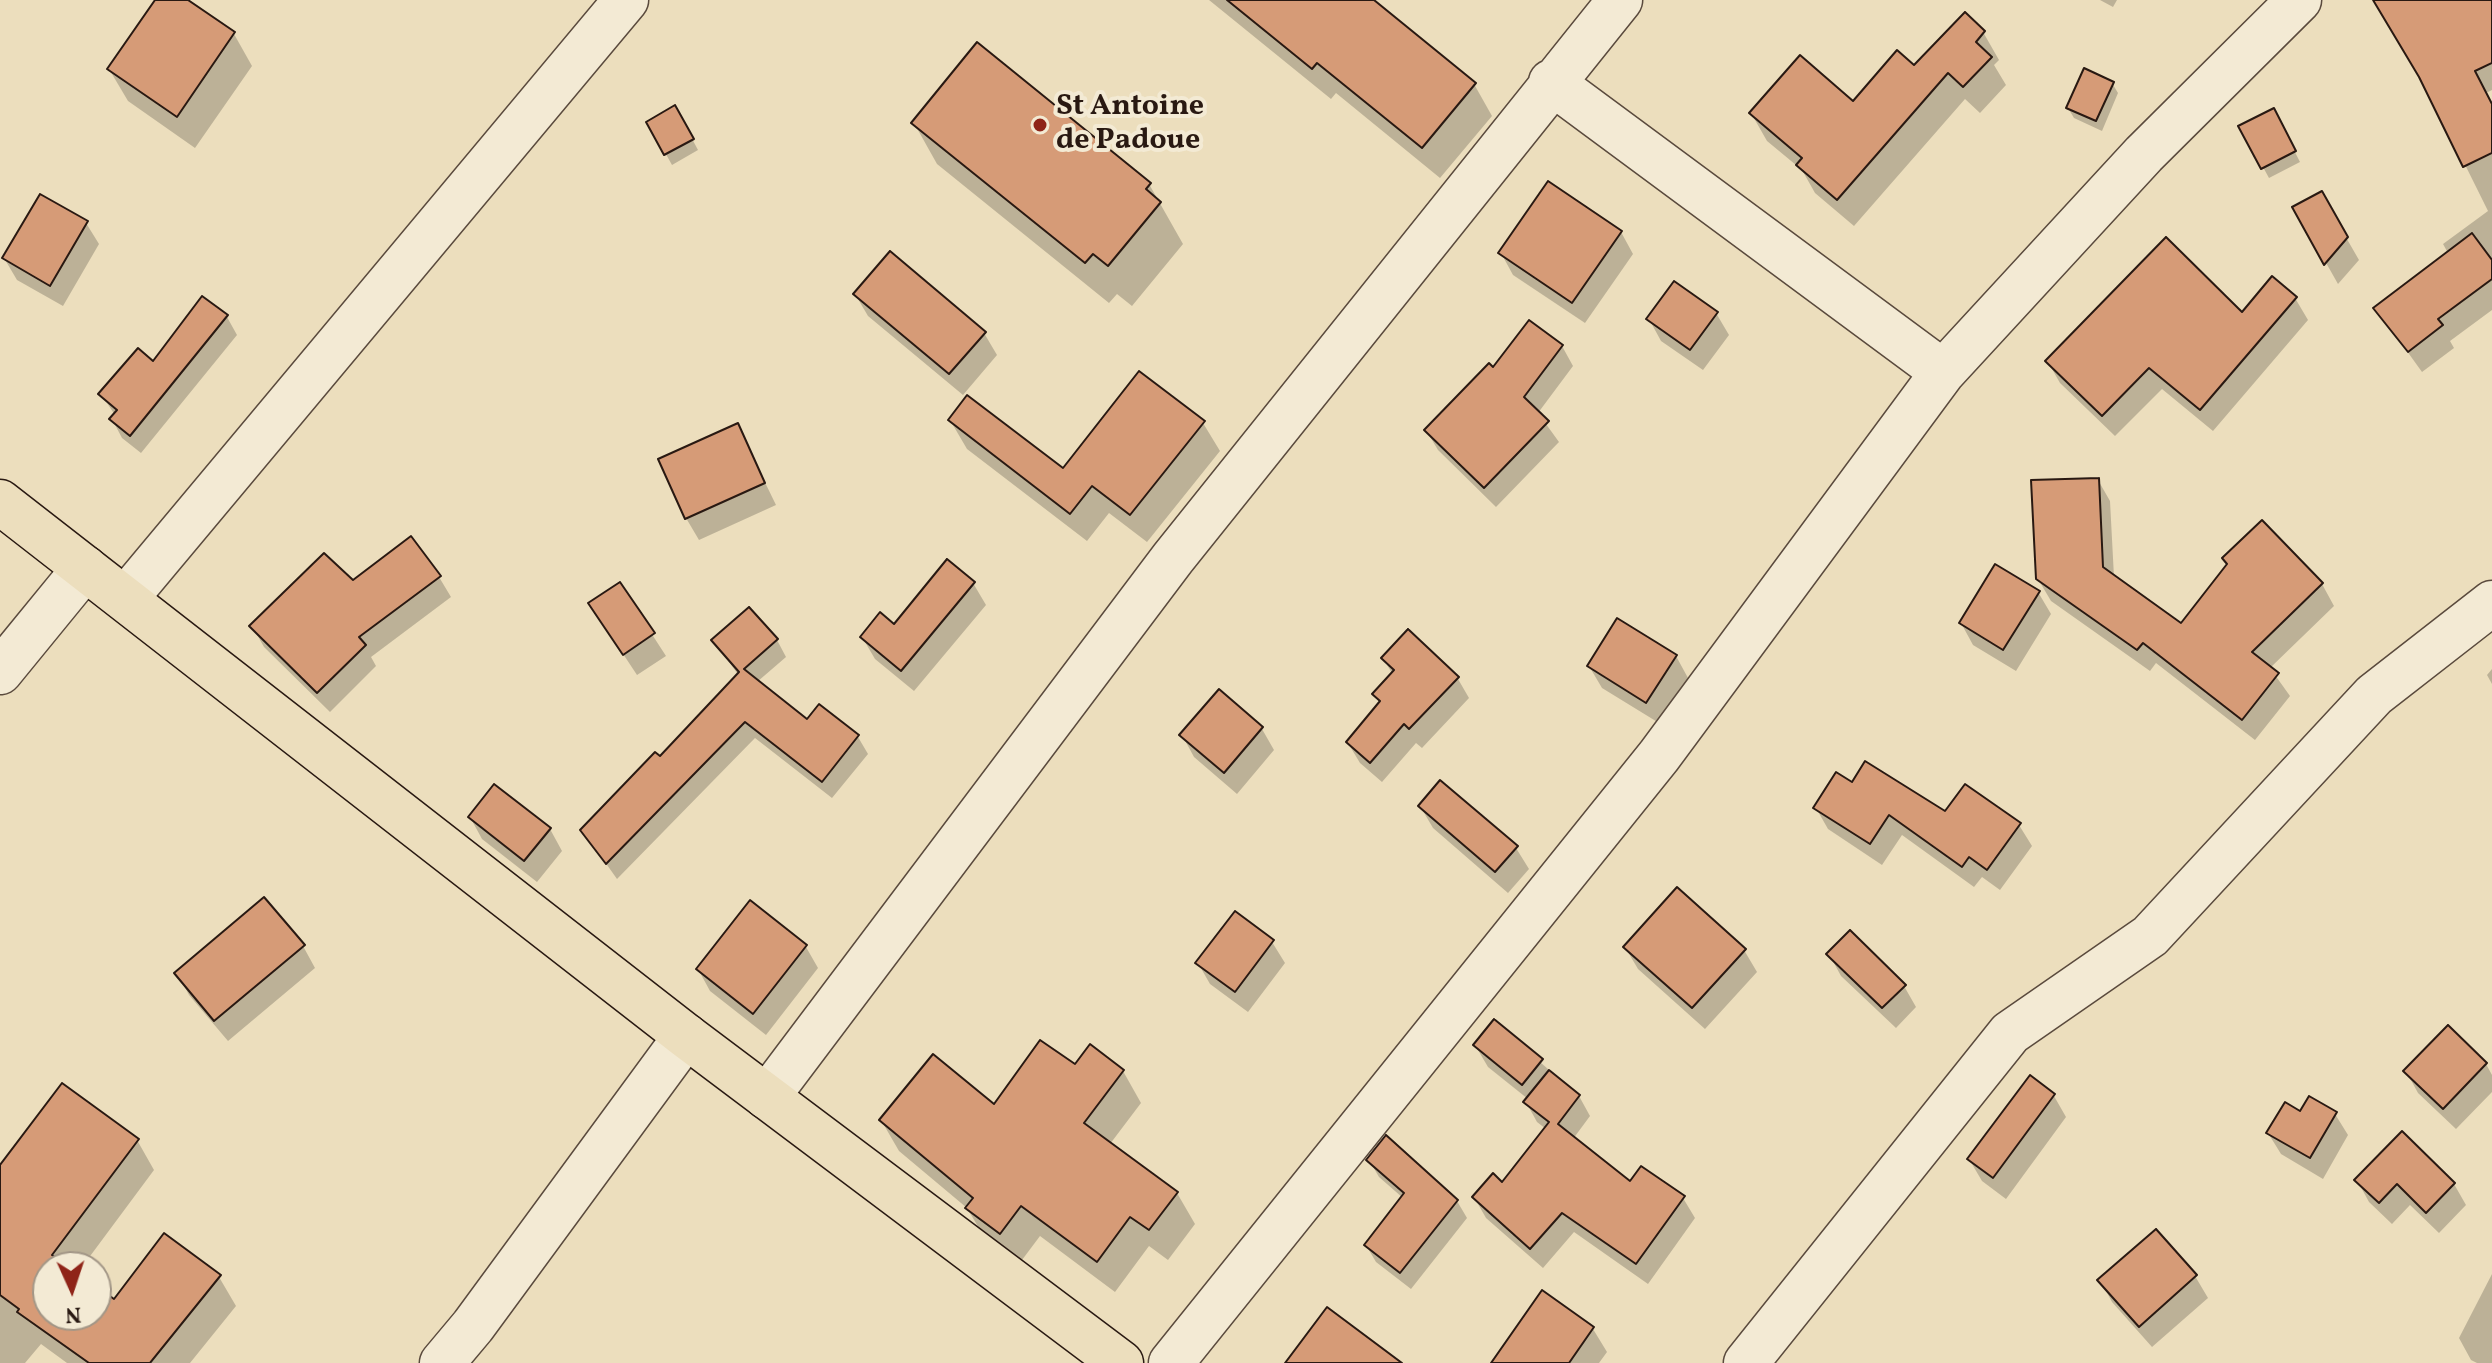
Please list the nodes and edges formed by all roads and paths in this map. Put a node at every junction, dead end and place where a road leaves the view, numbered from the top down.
1 (626, 0) edge
2 (1620, 0) edge
3 (2299, 0) edge
4 (1551, 82) junction
5 (1943, 372) junction
6 (0, 502) edge
7 (85, 568) junction
8 (126, 598) junction
9 (2492, 603) edge
10 (0, 672) edge
11 (686, 1036) junction
12 (767, 1097) junction
13 (442, 1363) edge
14 (1121, 1363) edge
15 (1171, 1363) edge
16 (1746, 1363) edge

1 - 8 street
2 - 4 street
3 - 5 street
4 - 5 street
4 - 12 street
5 - 15 street
6 - 7 main road
7 - 8 main road
7 - 10 street
8 - 11 main road
9 - 16 street
11 - 12 main road
11 - 13 street
12 - 14 main road

